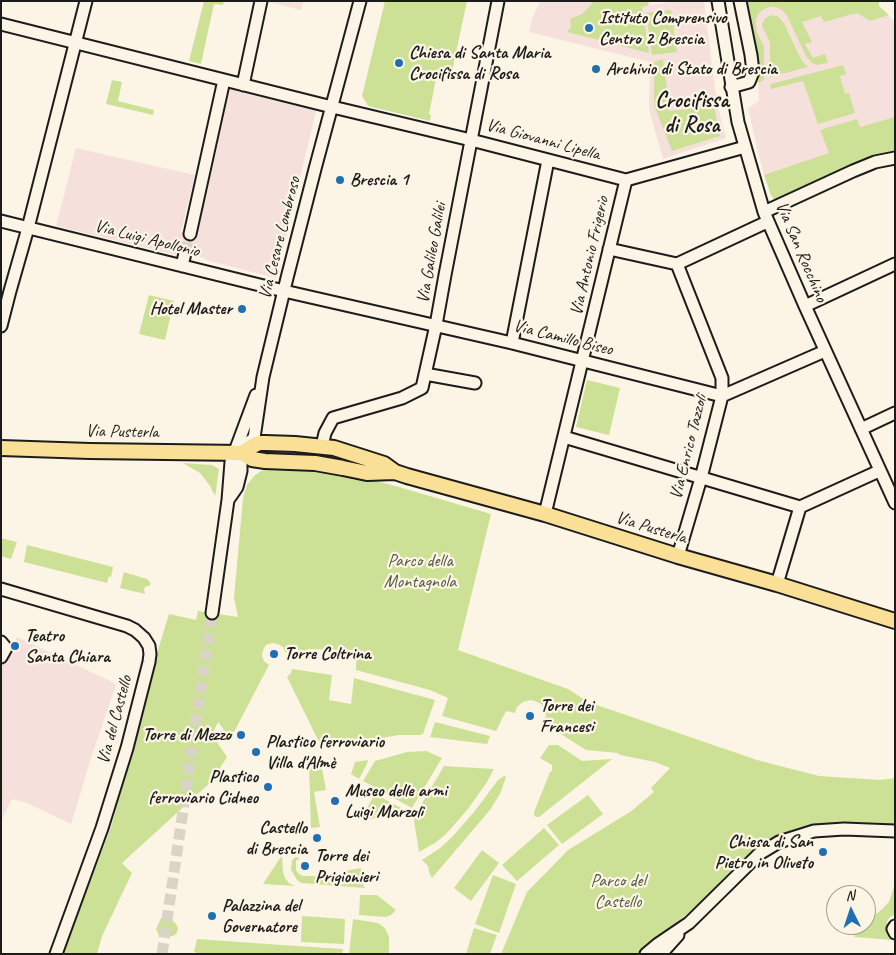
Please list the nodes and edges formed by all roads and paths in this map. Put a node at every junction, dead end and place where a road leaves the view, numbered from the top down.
1 (86, 1) edge
2 (261, 1) edge
3 (360, 1) edge
4 (498, 1) edge
5 (718, 1) edge
6 (740, 1) edge
7 (1, 24) edge
8 (74, 42) junction
9 (224, 80) junction
10 (243, 85) junction
11 (731, 87) junction
12 (331, 107) junction
13 (470, 140) junction
14 (745, 147) junction
15 (895, 158) edge
16 (548, 160) junction
17 (626, 180) junction
18 (765, 217) junction
19 (1, 221) edge
20 (28, 228) junction
21 (190, 234) tunnel mouth
22 (609, 249) junction
23 (185, 254) tunnel mouth
24 (677, 264) junction
25 (895, 264) edge
26 (182, 266) junction
27 (5, 290) edge
28 (284, 291) junction
29 (805, 306) junction
30 (436, 325) junction
31 (1, 326) edge
32 (512, 343) junction
33 (825, 351) junction
34 (583, 361) junction
35 (425, 374) junction
36 (476, 383) dead end
37 (722, 396) junction
38 (895, 414) edge
39 (861, 428) junction
40 (564, 438) junction
41 (322, 446) junction
42 (1, 448) edge
43 (243, 455) junction
44 (879, 470) junction
45 (395, 472) junction
46 (701, 478) junction
47 (228, 500) junction
48 (894, 500) edge
49 (800, 507) junction
50 (545, 514) junction
51 (678, 556) junction
52 (777, 584) junction
53 (1, 589) edge
54 (212, 613) tunnel mouth
55 (892, 619) edge
56 (895, 831) edge
57 (689, 923) junction
58 (895, 926) edge
59 (895, 933) edge
60 (56, 954) edge
61 (646, 954) edge
62 (661, 954) edge

1 - 8 street
2 - 10 street
3 - 12 street, Via Cesare Lombroso
4 - 13 street, Via Galileo Galilei
5 - 11 street, Via San Rocchino
6 - 11 street
7 - 8 street, Via Giovanni Lipella
8 - 9 street, Via Giovanni Lipella
8 - 20 street
9 - 10 street, Via Giovanni Lipella
9 - 21 street
10 - 12 street, Via Giovanni Lipella
11 - 14 street, Via San Rocchino
12 - 13 street, Via Giovanni Lipella
12 - 28 street, Via Cesare Lombroso
13 - 16 street, Via Giovanni Lipella
13 - 30 street, Via Galileo Galilei
14 - 17 street, Via Giovanni Lipella
14 - 18 street, Via San Rocchino
15 - 18 street
16 - 17 street, Via Giovanni Lipella
16 - 32 street
17 - 22 street, Via Antonio Frigerio
18 - 24 street
18 - 29 street, Via San Rocchino
19 - 20 street, Via Luigi Apollonio
20 - 26 street, Via Luigi Apollonio
20 - 27 street
22 - 24 street
22 - 34 street, Via Antonio Frigerio
23 - 26 street
24 - 37 street, Via Enrico Tazzoli
25 - 29 street
26 - 28 street, Via Luigi Apollonio
27 - 31 street
28 - 30 street, Via Camillo Biseo
28 - 43 street, Via Cesare Lombroso
29 - 33 street, Via San Rocchino
30 - 32 street, Via Camillo Biseo
30 - 35 street, Via Galileo Galilei
32 - 34 street, Via Camillo Biseo
33 - 37 street
33 - 39 street, Via San Rocchino
34 - 37 street, Via Camillo Biseo
34 - 40 street, Via Antonio Frigerio
35 - 36 street
35 - 41 street, Via Galileo Galilei
37 - 46 street, Via Enrico Tazzoli
38 - 39 street
39 - 44 street, Via San Rocchino
40 - 46 street
40 - 50 street, Via Antonio Frigerio
41 - 43 main road, Via Pusterla
41 - 45 main road, Via Pusterla
42 - 43 main road, Via Pusterla
43 - 45 main road, Via Pusterla
43 - 47 street
43 - 47 street, Via Cesare Lombroso
44 - 48 street, Via San Rocchino
44 - 49 street
45 - 50 main road, Via Pusterla
46 - 49 street
46 - 51 street, Via Enrico Tazzoli
47 - 54 street
49 - 52 street
50 - 51 main road, Via Pusterla
51 - 52 main road, Via Pusterla
52 - 55 main road, Via Pusterla
53 - 60 street, Via del Castello
56 - 57 street
57 - 61 street
57 - 62 street
58 - 59 street

